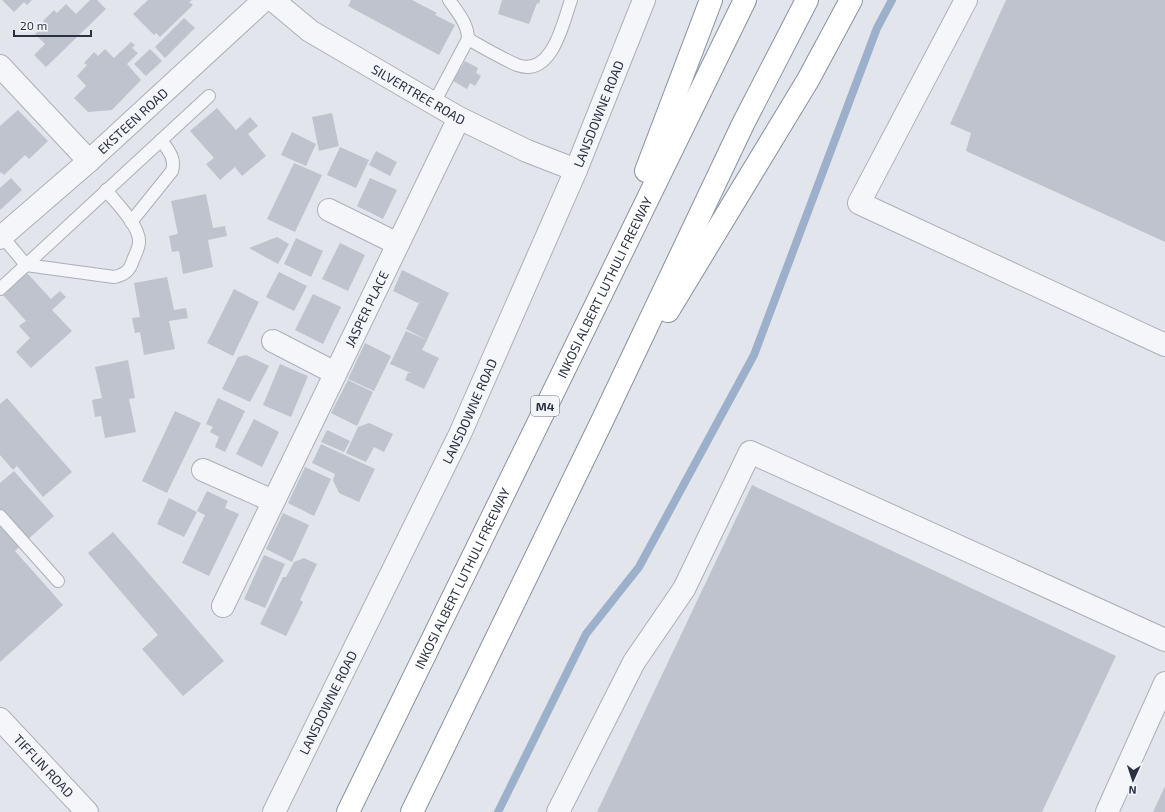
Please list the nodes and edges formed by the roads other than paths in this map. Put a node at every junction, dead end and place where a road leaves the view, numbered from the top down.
1 (264, 0) edge
2 (273, 0) edge
3 (449, 0) edge
4 (572, 0) edge
5 (644, 0) edge
6 (711, 0) edge
7 (745, 0) edge
8 (807, 0) edge
9 (851, 0) edge
10 (966, 0) edge
11 (468, 39) junction
12 (0, 66) edge
13 (209, 96) dead end
14 (434, 103) junction
15 (459, 118) junction
16 (161, 140) junction
17 (89, 161) junction
18 (576, 170) junction
19 (106, 190) junction
20 (329, 210) dead end
21 (131, 222) junction
22 (1, 237) edge
23 (398, 244) junction
24 (26, 265) junction
25 (0, 289) edge
26 (602, 290) junction
27 (273, 341) dead end
28 (1165, 345) edge
29 (335, 374) junction
30 (603, 419) junction
31 (203, 470) dead end
32 (273, 501) junction
33 (0, 516) edge
34 (58, 581) dead end
35 (222, 606) dead end
36 (1165, 640) edge
37 (1165, 683) edge
38 (0, 719) edge
39 (87, 812) edge
40 (274, 812) edge
41 (348, 812) edge
42 (412, 812) edge
43 (558, 812) edge
44 (1107, 812) edge

1 - 17 street, EKSTEEN ROAD
2 - 14 street, SILVERTREE ROAD
3 - 11 lane
4 - 11 lane
5 - 18 street, LANSDOWNE ROAD
6 - 26 highway
7 - 26 highway, INKOSI ALBERT LUTHULI FREEWAY / M4
8 - 30 highway
9 - 30 highway
10 - 28 street
11 - 14 lane
12 - 17 street
13 - 16 lane
14 - 15 street, SILVERTREE ROAD
15 - 18 street, SILVERTREE ROAD
15 - 23 street, JASPER PLACE
16 - 19 lane
16 - 21 lane
17 - 22 street, EKSTEEN ROAD
18 - 40 street, LANSDOWNE ROAD
19 - 21 lane
19 - 24 lane
20 - 23 street
21 - 24 lane
22 - 24 lane
23 - 29 street, JASPER PLACE
24 - 25 lane
26 - 41 highway, INKOSI ALBERT LUTHULI FREEWAY / M4
27 - 29 street
29 - 32 street, JASPER PLACE
30 - 42 highway
31 - 32 street
32 - 35 street, JASPER PLACE
33 - 34 lane
36 - 43 street
37 - 44 street
38 - 39 street, TIFFLIN ROAD

